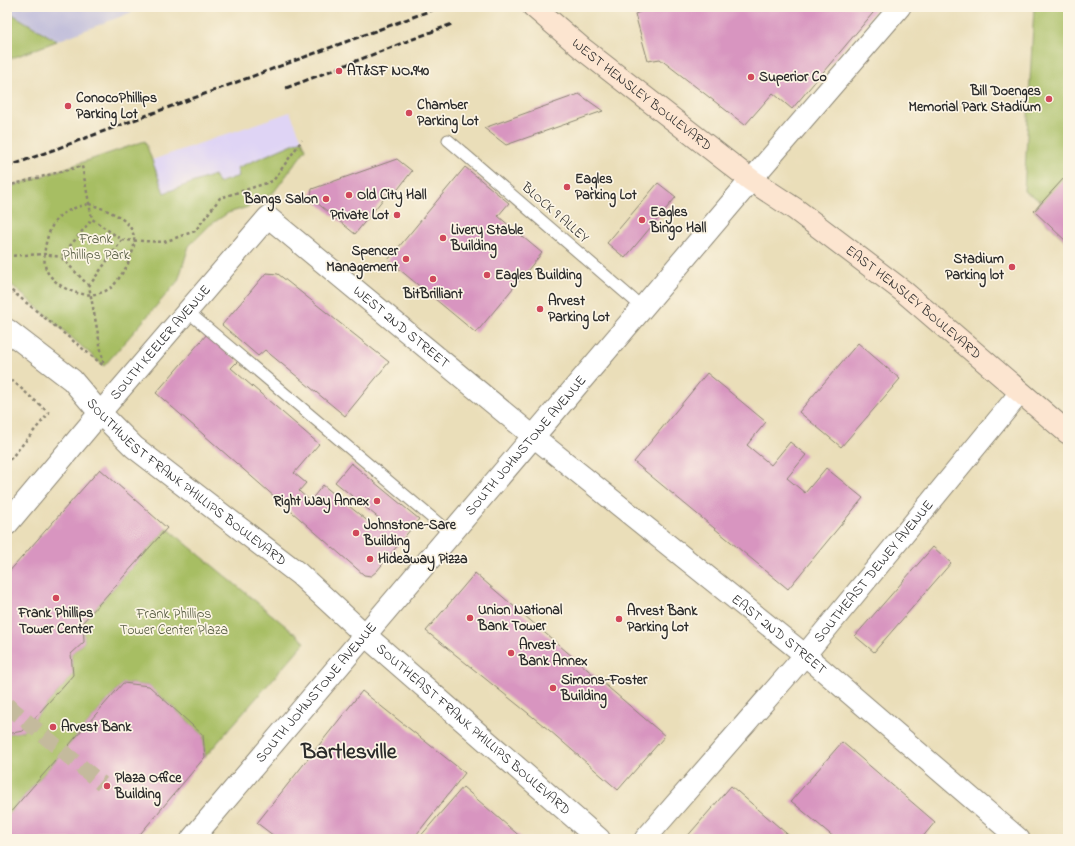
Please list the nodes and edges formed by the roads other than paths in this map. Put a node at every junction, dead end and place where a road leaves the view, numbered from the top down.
1 (534, 7) edge
2 (900, 7) edge
3 (448, 140) dead end
4 (751, 180) junction
5 (268, 217) joint
6 (642, 307) junction
7 (187, 311) junction
8 (7, 330) edge
9 (1020, 393) junction
10 (100, 413) junction
11 (1068, 433) edge
12 (534, 437) junction
13 (7, 524) edge
14 (451, 534) junction
15 (365, 635) junction
16 (805, 655) junction
17 (192, 839) edge
18 (599, 839) edge
19 (646, 839) edge
20 (1019, 839) edge

1 - 4 main road, WEST HENSLEY BOULEVARD
2 - 4 street
3 - 6 lane, BLOCK 9 ALLEY
4 - 6 street, SOUTH JOHNSTONE AVENUE
4 - 9 main road, EAST HENSLEY BOULEVARD
5 - 7 street, SOUTH KEELER AVENUE
5 - 12 street, WEST 2ND STREET
6 - 12 street, SOUTH JOHNSTONE AVENUE
7 - 10 street, SOUTH KEELER AVENUE
7 - 14 lane
8 - 10 street, SOUTHWEST FRANK PHILLIPS BOULEVARD
9 - 11 main road, EAST HENSLEY BOULEVARD
9 - 16 street, SOUTHEAST DEWEY AVENUE
10 - 13 street, SOUTH KEELER AVENUE
10 - 15 street, SOUTHWEST FRANK PHILLIPS BOULEVARD
12 - 14 street, SOUTH JOHNSTONE AVENUE
12 - 16 street, EAST 2ND STREET
14 - 15 street, SOUTH JOHNSTONE AVENUE
15 - 17 street, SOUTH JOHNSTONE AVENUE
15 - 18 street, SOUTHEAST FRANK PHILLIPS BOULEVARD
16 - 19 street, SOUTHEAST DEWEY AVENUE
16 - 20 street, EAST 2ND STREET

